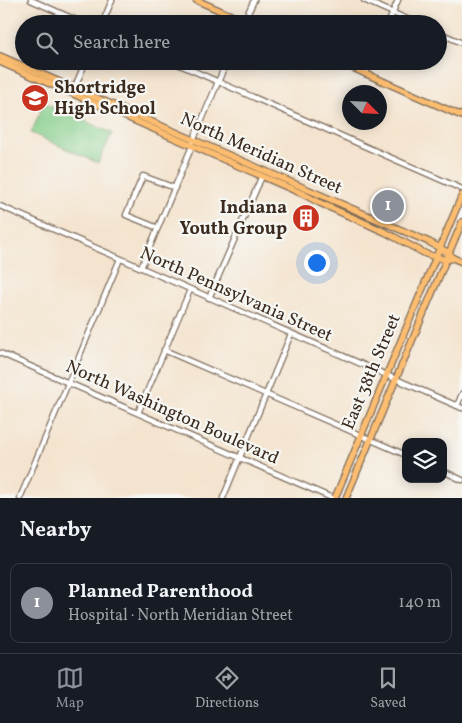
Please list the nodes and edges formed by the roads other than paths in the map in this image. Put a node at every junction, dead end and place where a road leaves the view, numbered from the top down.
1 (31, 0) edge
2 (112, 0) edge
3 (196, 0) edge
4 (254, 0) edge
5 (364, 0) edge
6 (398, 0) edge
7 (393, 13) junction
8 (65, 15) edge
9 (106, 15) edge
10 (229, 15) edge
11 (249, 15) edge
12 (398, 15) edge
13 (447, 36) edge
14 (462, 43) edge
15 (0, 56) edge
16 (0, 62) edge
17 (15, 63) edge
18 (15, 68) edge
19 (19, 70) edge
20 (31, 70) edge
21 (82, 70) edge
22 (191, 70) edge
23 (223, 70) edge
24 (357, 70) edge
25 (368, 70) edge
26 (366, 74) junction
27 (218, 82) junction
28 (74, 89) junction
29 (462, 116) edge
30 (193, 143) junction
31 (262, 176) junction
32 (175, 188) junction
33 (462, 188) edge
34 (462, 196) edge
35 (0, 206) edge
36 (462, 222) edge
37 (158, 228) junction
38 (440, 248) junction
39 (451, 255) junction
40 (436, 257) junction
41 (120, 259) junction
42 (446, 260) junction
43 (462, 262) edge
44 (141, 268) junction
45 (190, 290) junction
46 (209, 298) junction
47 (291, 334) junction
48 (164, 350) junction
49 (0, 353) edge
50 (387, 376) junction
51 (396, 380) junction
52 (68, 383) junction
53 (266, 394) junction
54 (462, 394) edge
55 (460, 407) edge
56 (138, 413) junction
57 (361, 436) junction
58 (370, 440) junction
59 (402, 453) edge
60 (240, 457) junction
61 (447, 473) edge
62 (462, 480) edge
63 (20, 498) edge
64 (223, 498) edge
65 (334, 498) edge
66 (346, 498) edge

1 - 8 street
2 - 9 street
3 - 10 main road
4 - 11 street
5 - 7 street
6 - 7 street
7 - 12 street
13 - 14 street
15 - 17 main road, North Meridian Street
16 - 18 main road, North Meridian Street
19 - 30 main road, North Meridian Street
20 - 28 main road, North Meridian Street
21 - 28 street
22 - 27 street
23 - 27 street
24 - 26 main road
25 - 26 street
26 - 29 main road
27 - 30 street
27 - 33 street
28 - 30 main road, North Meridian Street
30 - 31 main road, North Meridian Street
30 - 32 street
30 - 38 main road, North Meridian Street
31 - 40 main road, North Meridian Street
31 - 46 street
32 - 37 street
32 - 37 street
34 - 38 main road, East 38th Street
35 - 41 street, North Pennsylvania Street
36 - 39 main road, East 38th Street
37 - 44 street
38 - 39 main road, North Meridian Street
38 - 40 main road, East 38th Street
39 - 42 main road, East 38th Street
39 - 43 main road, North Meridian Street
40 - 42 main road, North Meridian Street
40 - 50 main road, East 38th Street
41 - 44 street, North Pennsylvania Street
41 - 52 street
42 - 51 main road, East 38th Street
44 - 45 street, North Pennsylvania Street
45 - 46 street, North Pennsylvania Street
45 - 48 street
46 - 47 street, North Pennsylvania Street
47 - 50 street, North Pennsylvania Street
47 - 53 street
48 - 53 street
48 - 56 street
49 - 52 street, North Washington Boulevard
50 - 51 street, North Pennsylvania Street
50 - 57 main road, East 38th Street
51 - 55 street, North Pennsylvania Street
51 - 58 main road, East 38th Street
52 - 56 street, North Washington Boulevard
52 - 63 street
53 - 57 street
53 - 60 street
54 - 55 street
56 - 60 street, North Washington Boulevard
57 - 58 street
57 - 65 main road, East 38th Street
58 - 59 street
58 - 66 main road, East 38th Street
60 - 64 street
60 - 65 street, North Washington Boulevard
61 - 62 street

